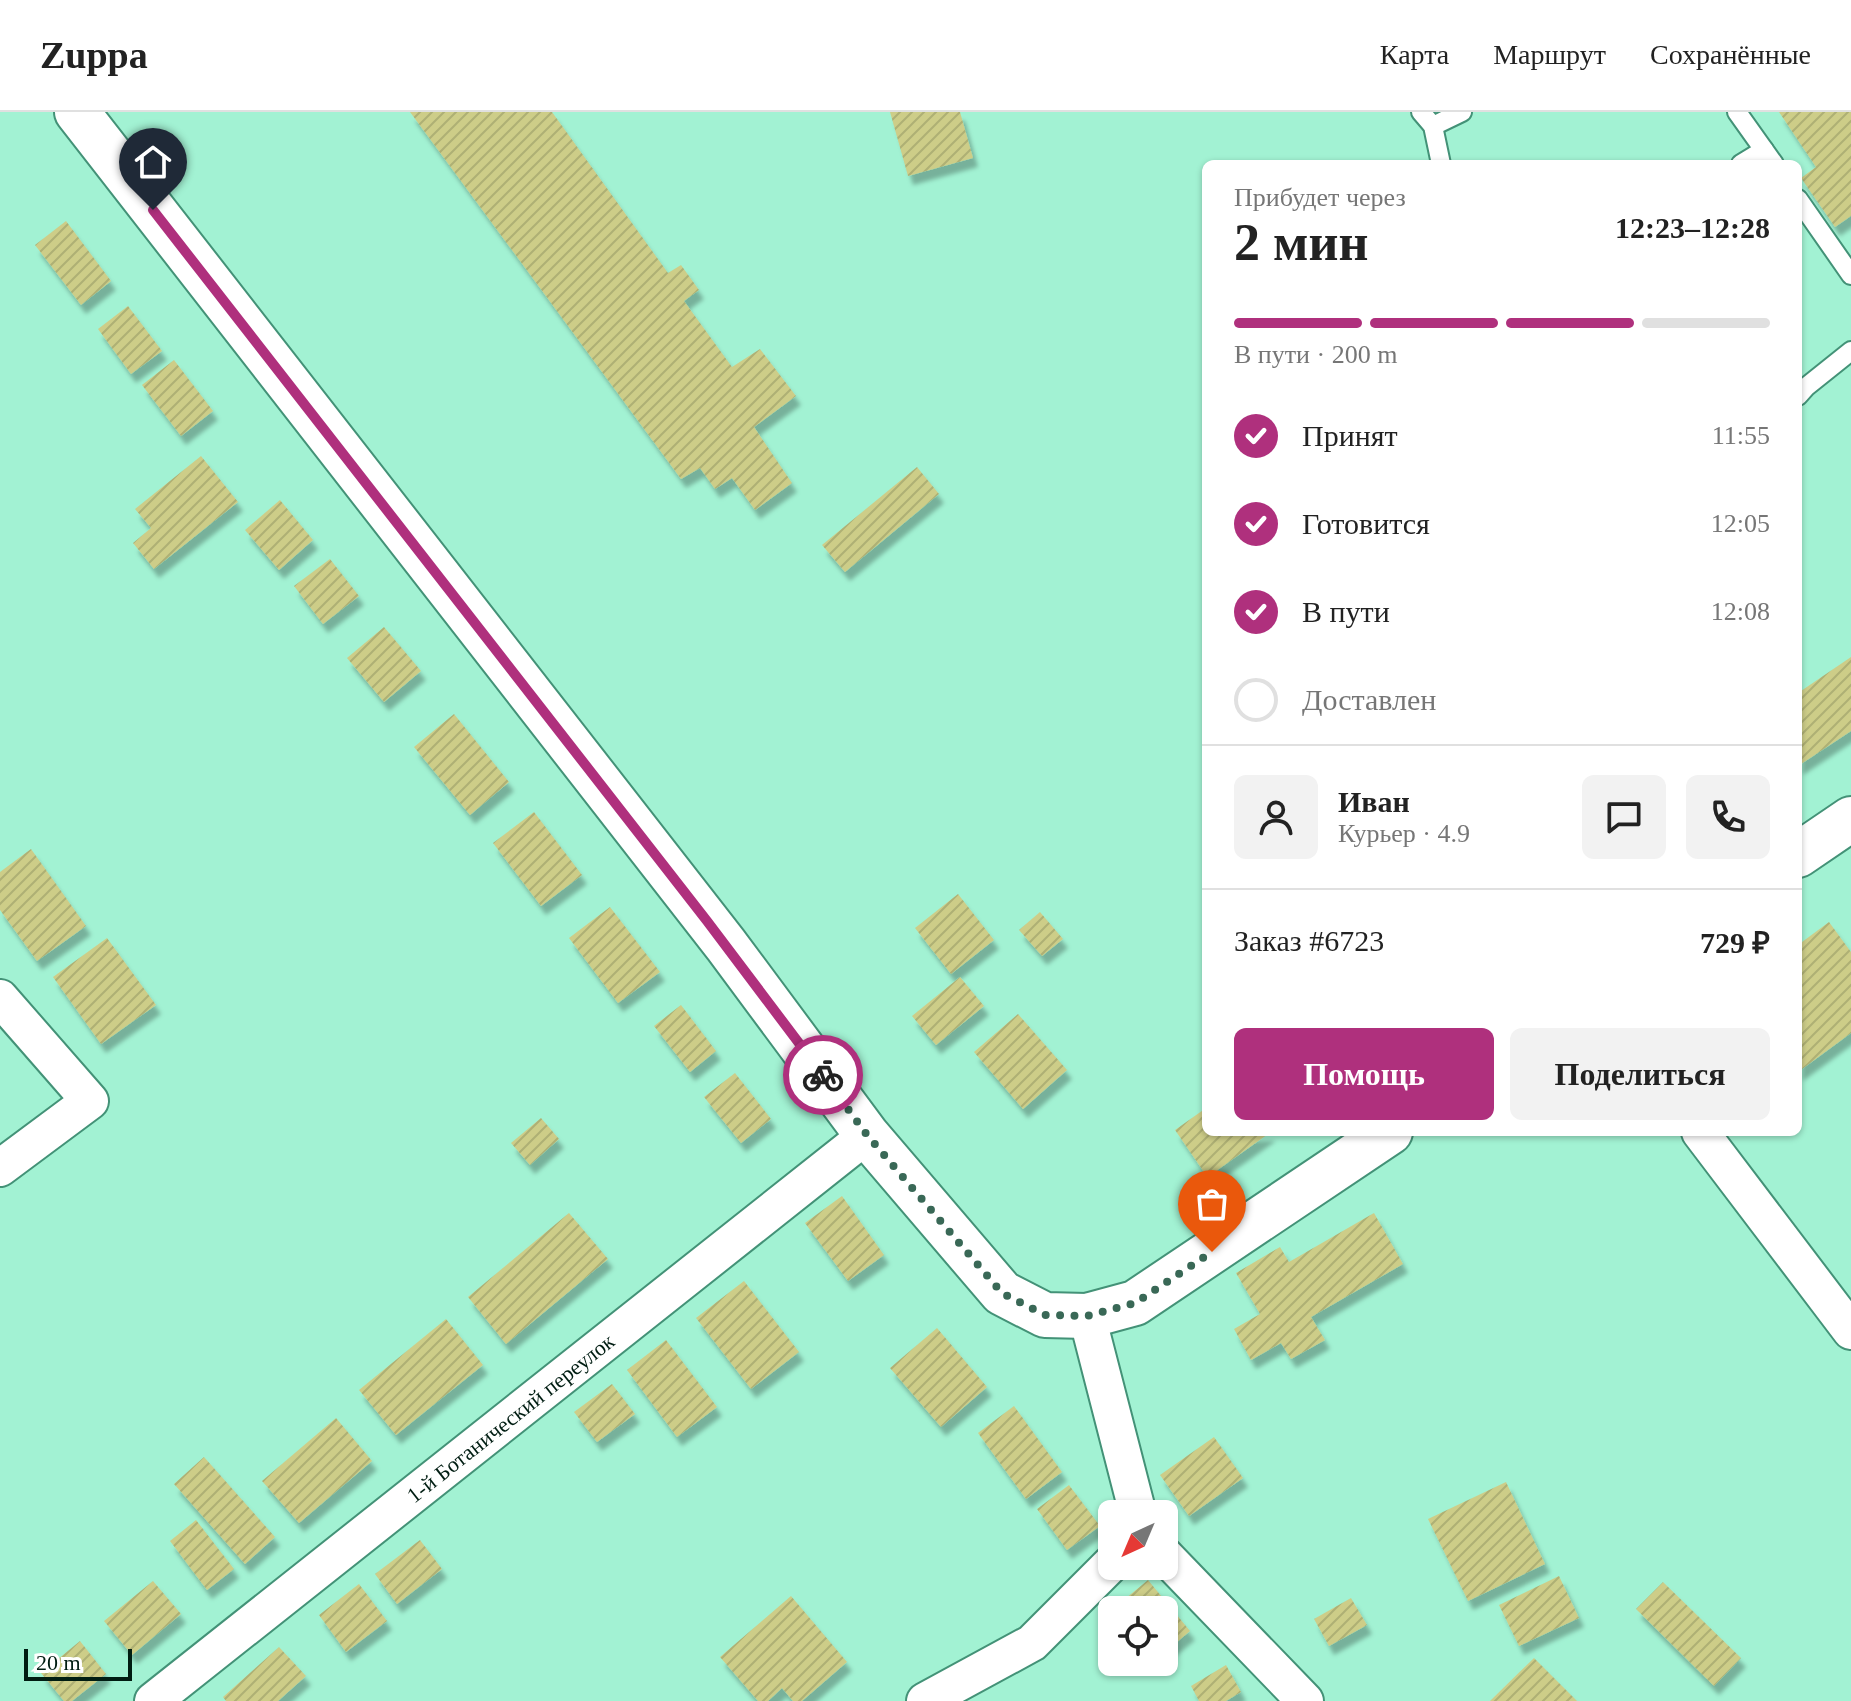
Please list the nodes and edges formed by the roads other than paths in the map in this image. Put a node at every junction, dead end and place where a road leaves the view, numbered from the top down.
1 (77, 112) edge
2 (1462, 112) edge
3 (1737, 112) edge
4 (1427, 119) edge
5 (1769, 157) edge
6 (1440, 160) edge
7 (1802, 205) edge
8 (1851, 275) edge
9 (1851, 351) edge
10 (1802, 392) edge
11 (1851, 819) edge
12 (1802, 852) edge
13 (0, 998) edge
14 (867, 1135) junction
15 (1384, 1136) edge
16 (1703, 1136) edge
17 (0, 1168) edge
18 (1087, 1316) junction
19 (1851, 1331) edge
20 (1134, 1500) edge
21 (1178, 1569) edge
22 (1098, 1577) edge
23 (153, 1701) edge
24 (925, 1701) edge
25 (1305, 1701) edge

1 - 14 street
2 - 4 lane
3 - 5 lane
4 - 6 lane
7 - 8 lane
9 - 10 lane
11 - 12 street
13 - 17 street
14 - 18 street
14 - 23 street, 1-й Ботанический переулок
15 - 18 street
16 - 19 street
18 - 20 street
21 - 25 street
22 - 24 street

